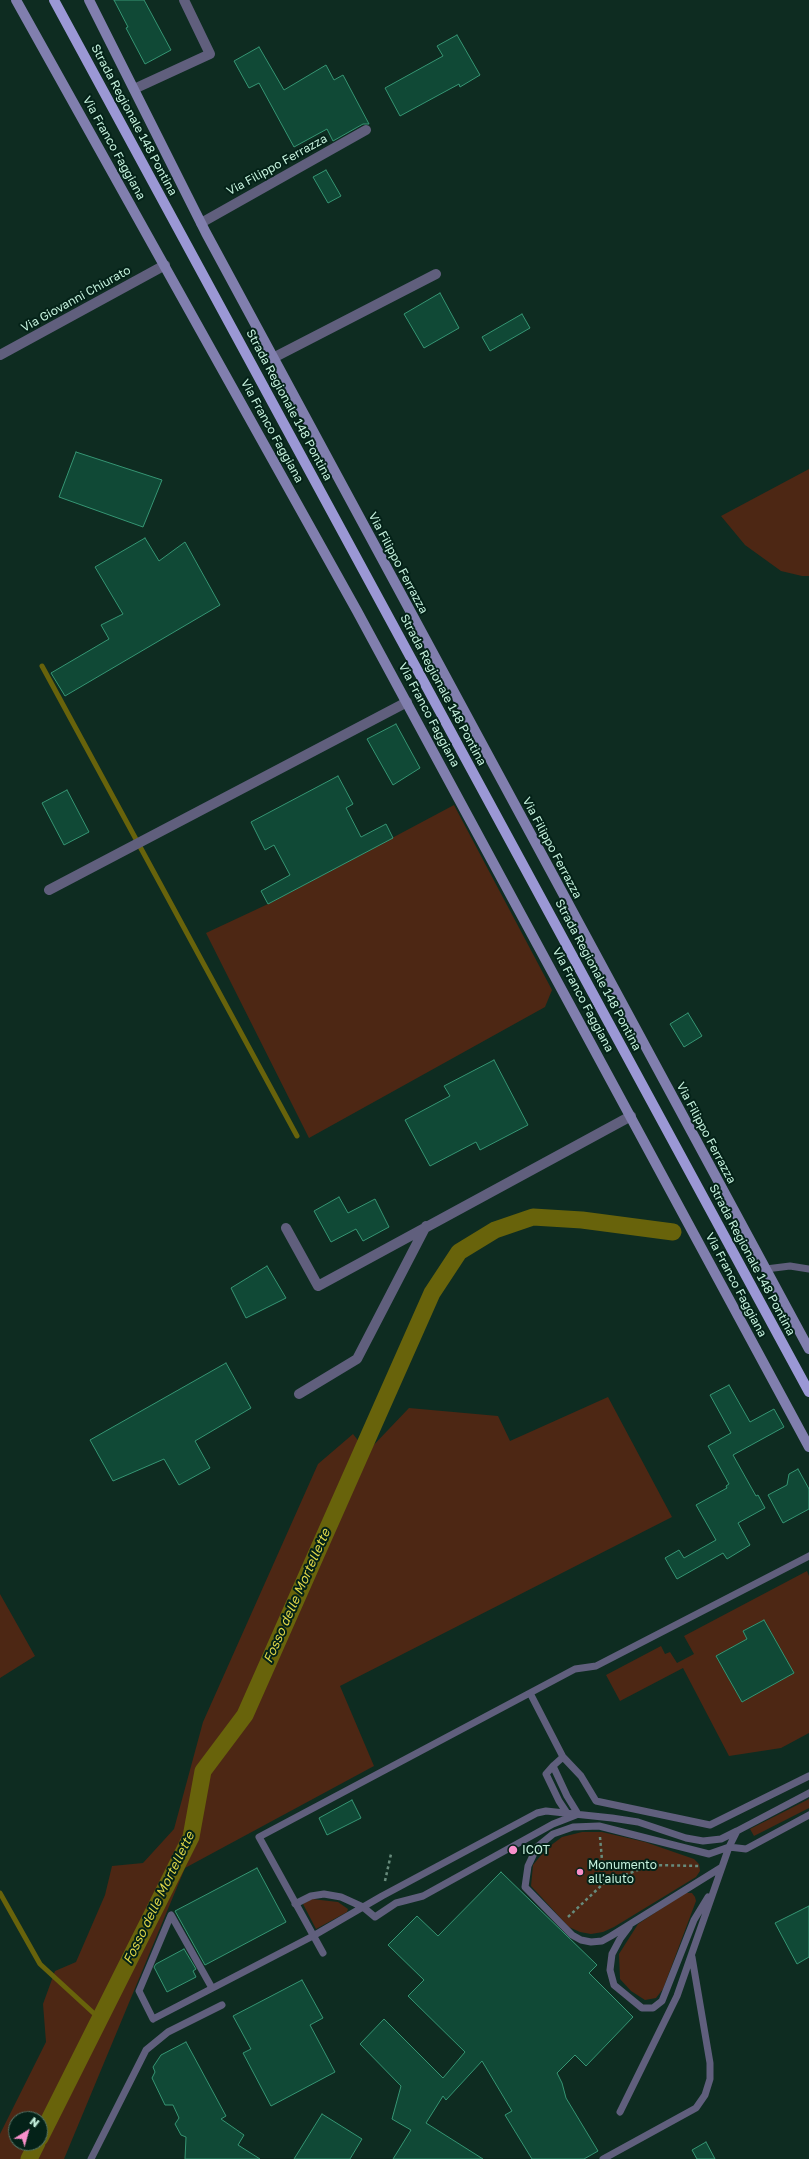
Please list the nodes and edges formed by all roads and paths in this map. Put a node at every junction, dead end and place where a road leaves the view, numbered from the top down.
1 (16, 0) edge
2 (54, 0) edge
3 (89, 0) edge
4 (184, 0) edge
5 (134, 89) junction
6 (366, 130) dead end
7 (201, 222) junction
8 (165, 265) junction
9 (436, 274) dead end
10 (0, 355) edge
11 (274, 358) junction
12 (407, 702) junction
13 (49, 890) dead end
14 (631, 1116) junction
15 (426, 1226) junction
16 (286, 1228) dead end
17 (766, 1269) junction
18 (809, 1269) edge
19 (809, 1349) edge
20 (809, 1392) edge
21 (299, 1394) dead end
22 (809, 1447) edge
23 (809, 1556) edge
24 (530, 1693) junction
25 (563, 1757) junction
26 (553, 1766) junction
27 (809, 1776) edge
28 (809, 1793) edge
29 (567, 1813) junction
30 (578, 1814) junction
31 (809, 1815) edge
32 (599, 1826) junction
33 (737, 1831) junction
34 (729, 1847) junction
35 (391, 1854) dead end
36 (722, 1867) junction
37 (604, 1883) junction
38 (715, 1887) junction
39 (382, 1896) junction
40 (295, 1904) junction
41 (363, 1907) junction
42 (634, 1921) junction
43 (561, 1924) junction
44 (313, 1936) junction
45 (323, 1953) dead end
46 (692, 1956) junction
47 (212, 1988) junction
48 (222, 2005) dead end
49 (620, 2112) dead end
50 (91, 2159) edge
51 (603, 2159) edge

1 - 8 street, Via Franco Faggiana
2 - 20 main road, Strada Regionale 148 Pontina
3 - 5 street, Via Filippo Ferrazza
4 - 5 street
5 - 7 street, Via Filippo Ferrazza
6 - 7 street, Via Filippo Ferrazza
7 - 11 street, Via Filippo Ferrazza
8 - 10 street, Via Giovanni Chiurato
8 - 12 street, Via Franco Faggiana
9 - 11 street
11 - 17 street, Via Filippo Ferrazza
12 - 13 street
12 - 14 street, Via Franco Faggiana
14 - 15 street
14 - 22 street, Via Franco Faggiana
15 - 16 street
15 - 21 street
17 - 18 lane
17 - 19 street, Via Filippo Ferrazza
23 - 24 lane
24 - 25 lane
24 - 40 lane
25 - 26 lane
25 - 27 lane
26 - 29 lane
26 - 30 lane
28 - 33 lane
29 - 30 lane
29 - 39 lane
30 - 33 lane
30 - 41 lane
31 - 34 lane
32 - 34 lane
32 - 37 path
32 - 43 lane
33 - 34 lane
34 - 36 lane
35 - 39 path
36 - 37 path
36 - 38 lane
36 - 42 lane
37 - 43 path
38 - 42 lane
38 - 46 lane
39 - 41 lane
40 - 41 lane
40 - 44 lane
41 - 44 lane
42 - 43 lane
44 - 45 lane
44 - 47 lane
46 - 49 lane
46 - 51 lane
47 - 47 lane
48 - 50 lane

